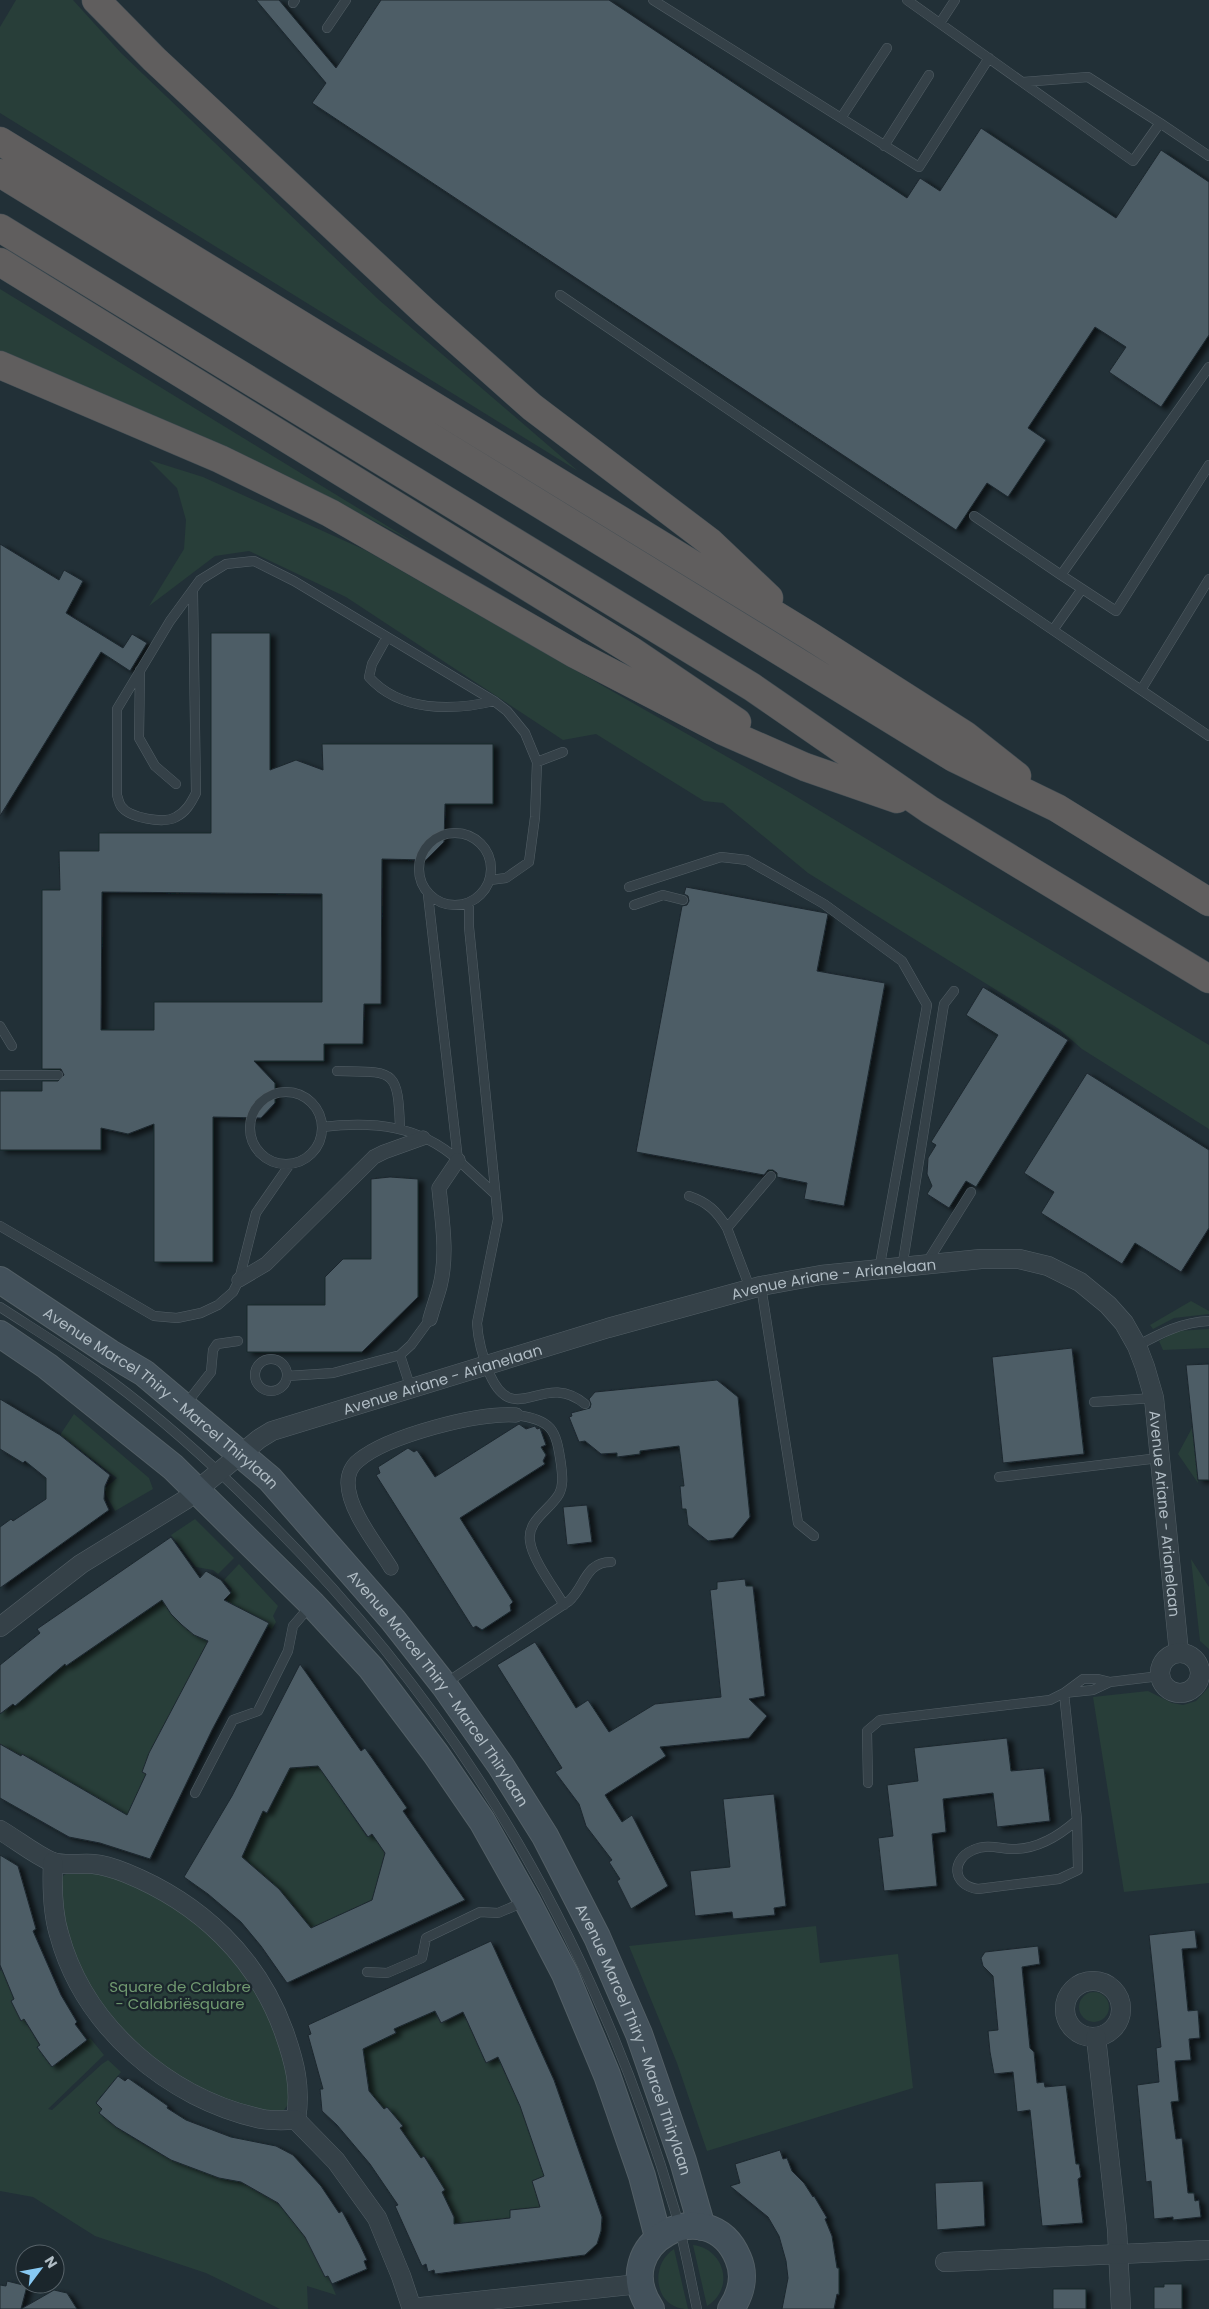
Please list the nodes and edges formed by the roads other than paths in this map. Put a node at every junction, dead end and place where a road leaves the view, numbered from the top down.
1 (96, 0) edge
2 (346, 0) edge
3 (653, 0) edge
4 (907, 0) edge
5 (956, 0) edge
6 (940, 24) junction
7 (327, 28) dead end
8 (887, 48) dead end
9 (989, 58) junction
10 (929, 75) dead end
11 (1024, 82) junction
12 (841, 118) junction
13 (1160, 122) junction
14 (0, 141) edge
15 (884, 146) junction
16 (1209, 156) edge
17 (0, 173) edge
18 (0, 228) edge
19 (0, 262) edge
20 (560, 295) dead end
21 (0, 365) edge
22 (1209, 367) edge
23 (1209, 465) edge
24 (974, 516) dead end
25 (1061, 575) junction
26 (1209, 579) edge
27 (1082, 589) junction
28 (193, 592) junction
29 (1053, 630) junction
30 (810, 636) junction
31 (387, 637) junction
32 (140, 670) junction
33 (1141, 690) junction
34 (494, 701) junction
35 (1209, 736) edge
36 (563, 752) dead end
37 (537, 762) junction
38 (805, 767) junction
39 (176, 784) dead end
40 (1057, 808) junction
41 (930, 810) junction
42 (490, 880) junction
43 (629, 887) dead end
44 (428, 896) junction
45 (683, 900) dead end
46 (1209, 902) edge
47 (469, 903) junction
48 (634, 905) dead end
49 (1209, 980) edge
50 (954, 991) dead end
51 (0, 1026) edge
52 (12, 1046) dead end
53 (337, 1071) dead end
54 (58, 1075) dead end
55 (0, 1076) edge
56 (322, 1127) junction
57 (400, 1128) junction
58 (423, 1138) junction
59 (458, 1160) junction
60 (290, 1164) junction
61 (772, 1176) dead end
62 (971, 1192) dead end
63 (496, 1194) junction
64 (689, 1196) dead end
65 (0, 1226) edge
66 (727, 1228) junction
67 (925, 1266) junction
68 (902, 1268) junction
69 (879, 1270) junction
70 (0, 1280) edge
71 (239, 1280) junction
72 (756, 1287) junction
73 (0, 1307) edge
74 (430, 1320) joint
75 (1209, 1321) edge
76 (0, 1334) edge
77 (238, 1341) dead end
78 (1137, 1346) junction
79 (400, 1355) junction
80 (486, 1366) junction
81 (287, 1376) dead end
82 (411, 1389) junction
83 (1154, 1398) junction
84 (1094, 1402) dead end
85 (585, 1404) dead end
86 (185, 1406) junction
87 (516, 1414) joint
88 (241, 1453) junction
89 (1159, 1458) junction
90 (218, 1472) junction
91 (999, 1477) dead end
92 (196, 1491) junction
93 (814, 1536) dead end
94 (611, 1562) dead end
95 (391, 1568) dead end
96 (312, 1604) junction
97 (564, 1605) junction
98 (0, 1627) edge
99 (1179, 1653) junction
100 (1205, 1672) edge
101 (1160, 1676) junction
102 (444, 1685) junction
103 (1064, 1693) junction
104 (868, 1783) dead end
105 (195, 1793) dead end
106 (1077, 1820) junction
107 (0, 1830) edge
108 (53, 1862) junction
109 (527, 1900) junction
110 (367, 1972) dead end
111 (1096, 2037) dead end
112 (296, 2120) junction
113 (680, 2230) junction
114 (1209, 2250) edge
115 (1119, 2254) junction
116 (945, 2262) dead end
117 (639, 2284) junction
118 (412, 2309) edge
119 (651, 2309) edge
120 (697, 2309) edge
121 (731, 2309) edge
122 (1122, 2309) edge

1 - 30 highway
2 - 7 lane
3 - 12 lane
4 - 6 lane
5 - 6 lane
6 - 9 lane
8 - 12 lane
9 - 11 lane
9 - 15 lane
10 - 15 lane
11 - 13 lane
11 - 13 lane
12 - 15 lane
13 - 16 lane
14 - 30 highway
17 - 40 highway
18 - 41 highway
19 - 38 highway
20 - 29 lane
21 - 38 highway
22 - 25 lane
23 - 27 lane
24 - 25 lane
25 - 27 lane
26 - 33 lane
27 - 29 lane
28 - 31 lane
28 - 32 lane
28 - 32 lane
29 - 33 lane
30 - 40 highway
31 - 34 lane
31 - 34 lane
32 - 39 lane
33 - 35 lane
34 - 37 lane
36 - 37 lane
37 - 42 lane
38 - 41 highway
40 - 46 highway
41 - 49 highway
42 - 44 lane
42 - 47 lane
43 - 69 lane
44 - 47 lane
44 - 59 lane
45 - 48 lane
47 - 63 lane
50 - 68 lane
51 - 52 lane
53 - 57 lane
54 - 55 lane
56 - 57 lane
56 - 60 lane
56 - 60 lane
57 - 58 lane
58 - 59 lane
58 - 71 street
59 - 63 lane
59 - 74 street
60 - 71 lane
61 - 66 lane
62 - 67 lane
63 - 80 lane
64 - 66 lane
65 - 71 lane
66 - 72 lane
67 - 68 street, Avenue Ariane - Arianelaan
67 - 78 street, Avenue Ariane - Arianelaan
68 - 69 street, Avenue Ariane - Arianelaan
69 - 72 street, Avenue Ariane - Arianelaan
70 - 86 main road, Avenue Marcel Thiry - Marcel Thirylaan
72 - 80 street, Avenue Ariane - Arianelaan
72 - 93 lane
73 - 90 lane, Avenue Marcel Thiry - Marcel Thirylaan
74 - 79 lane
75 - 78 lane
76 - 92 main road, Avenue Marcel Thiry - Marcel Thirylaan
77 - 86 lane
78 - 83 street, Avenue Ariane - Arianelaan
79 - 81 lane
79 - 82 lane
80 - 82 street, Avenue Ariane - Arianelaan
80 - 85 lane
82 - 88 street, Avenue Ariane - Arianelaan
83 - 84 lane
83 - 89 street, Avenue Ariane - Arianelaan
86 - 88 main road, Avenue Marcel Thiry - Marcel Thirylaan
87 - 95 street
87 - 97 lane
88 - 90 street, Avenue Ariane - Arianelaan
88 - 102 main road, Avenue Marcel Thiry - Marcel Thirylaan
89 - 91 lane
89 - 99 street, Avenue Ariane - Arianelaan
90 - 92 street, Avenue Ariane - Arianelaan
90 - 113 lane, Avenue Marcel Thiry - Marcel Thirylaan
92 - 96 main road, Avenue Marcel Thiry - Marcel Thirylaan
92 - 98 street, Avenue Ariane - Arianelaan
94 - 97 lane
96 - 105 lane
96 - 109 main road, Avenue Marcel Thiry - Marcel Thirylaan
97 - 102 lane
99 - 100 street
99 - 101 street
100 - 101 street
101 - 103 lane
102 - 113 main road, Avenue Marcel Thiry - Marcel Thirylaan
103 - 104 lane
103 - 106 lane
106 - 106 lane
107 - 108 street
108 - 112 street
108 - 112 street
109 - 110 lane
109 - 113 main road, Avenue Marcel Thiry - Marcel Thirylaan
111 - 115 street
112 - 118 street
113 - 117 main road
113 - 120 lane, Avenue Marcel Thiry - Marcel Thirylaan
113 - 121 main road
114 - 115 street
115 - 116 street
115 - 122 street
117 - 118 street
117 - 119 main road

